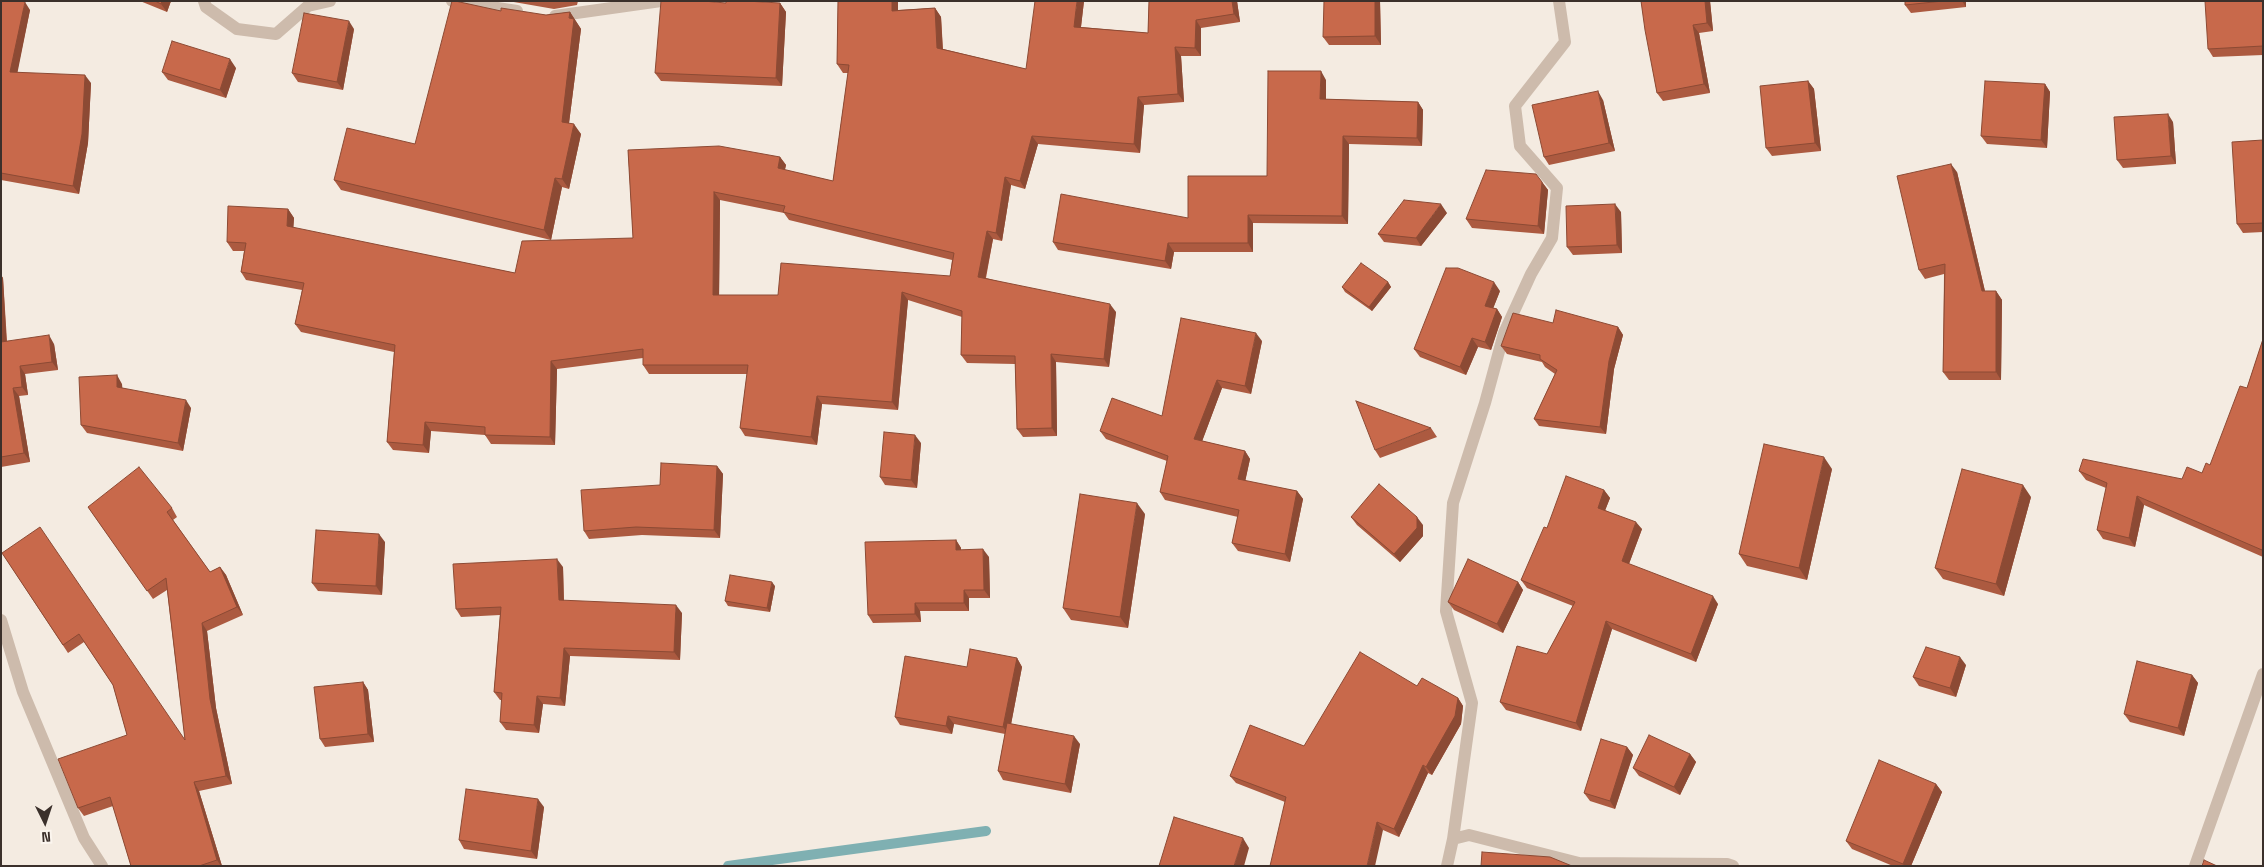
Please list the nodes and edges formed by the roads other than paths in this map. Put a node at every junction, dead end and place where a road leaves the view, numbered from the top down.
1 (204, 1) edge
2 (330, 1) edge
3 (452, 1) edge
4 (661, 1) edge
5 (1559, 1) edge
6 (526, 12) edge
7 (544, 15) edge
8 (1, 620) edge
9 (2263, 674) edge
10 (1453, 839) junction
11 (102, 866) edge
12 (1447, 866) edge
13 (1734, 866) edge
14 (2195, 866) edge

1 - 2 street
3 - 6 street
4 - 7 street
5 - 10 street
8 - 11 street
9 - 14 street
10 - 12 street
10 - 13 street

